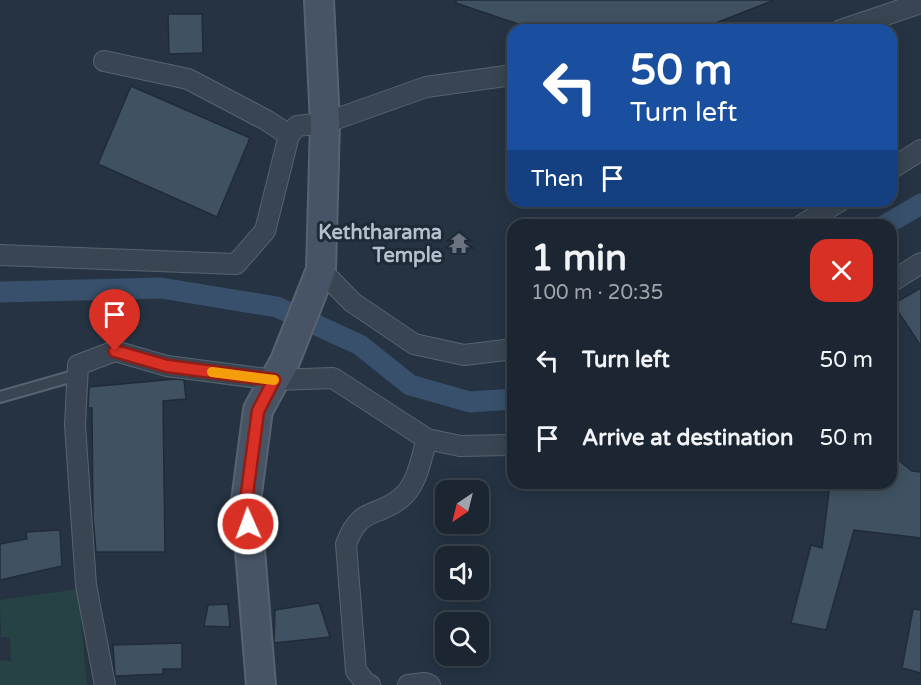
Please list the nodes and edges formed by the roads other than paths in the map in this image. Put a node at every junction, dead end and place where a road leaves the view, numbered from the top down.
1 (319, 0) edge
2 (921, 3) edge
3 (860, 24) edge
4 (104, 61) dead end
5 (507, 76) edge
6 (325, 123) junction
7 (289, 135) junction
8 (921, 150) edge
9 (897, 165) edge
10 (830, 207) edge
11 (812, 219) edge
12 (0, 255) edge
13 (921, 263) edge
14 (897, 278) edge
15 (317, 281) junction
16 (507, 350) edge
17 (280, 370) junction
18 (77, 375) junction
19 (0, 397) edge
20 (427, 438) junction
21 (507, 444) edge
22 (105, 685) edge
23 (261, 685) edge
24 (370, 685) edge
25 (408, 685) edge
26 (430, 685) edge

1 - 6 street
2 - 3 street
4 - 7 street
5 - 6 street
6 - 7 street
6 - 15 street
7 - 12 street
8 - 9 street
10 - 11 street
13 - 14 street
15 - 16 street
15 - 17 street
17 - 18 street
17 - 20 street
17 - 23 street
18 - 19 lane
18 - 22 street
20 - 21 street
20 - 24 street
25 - 26 street

